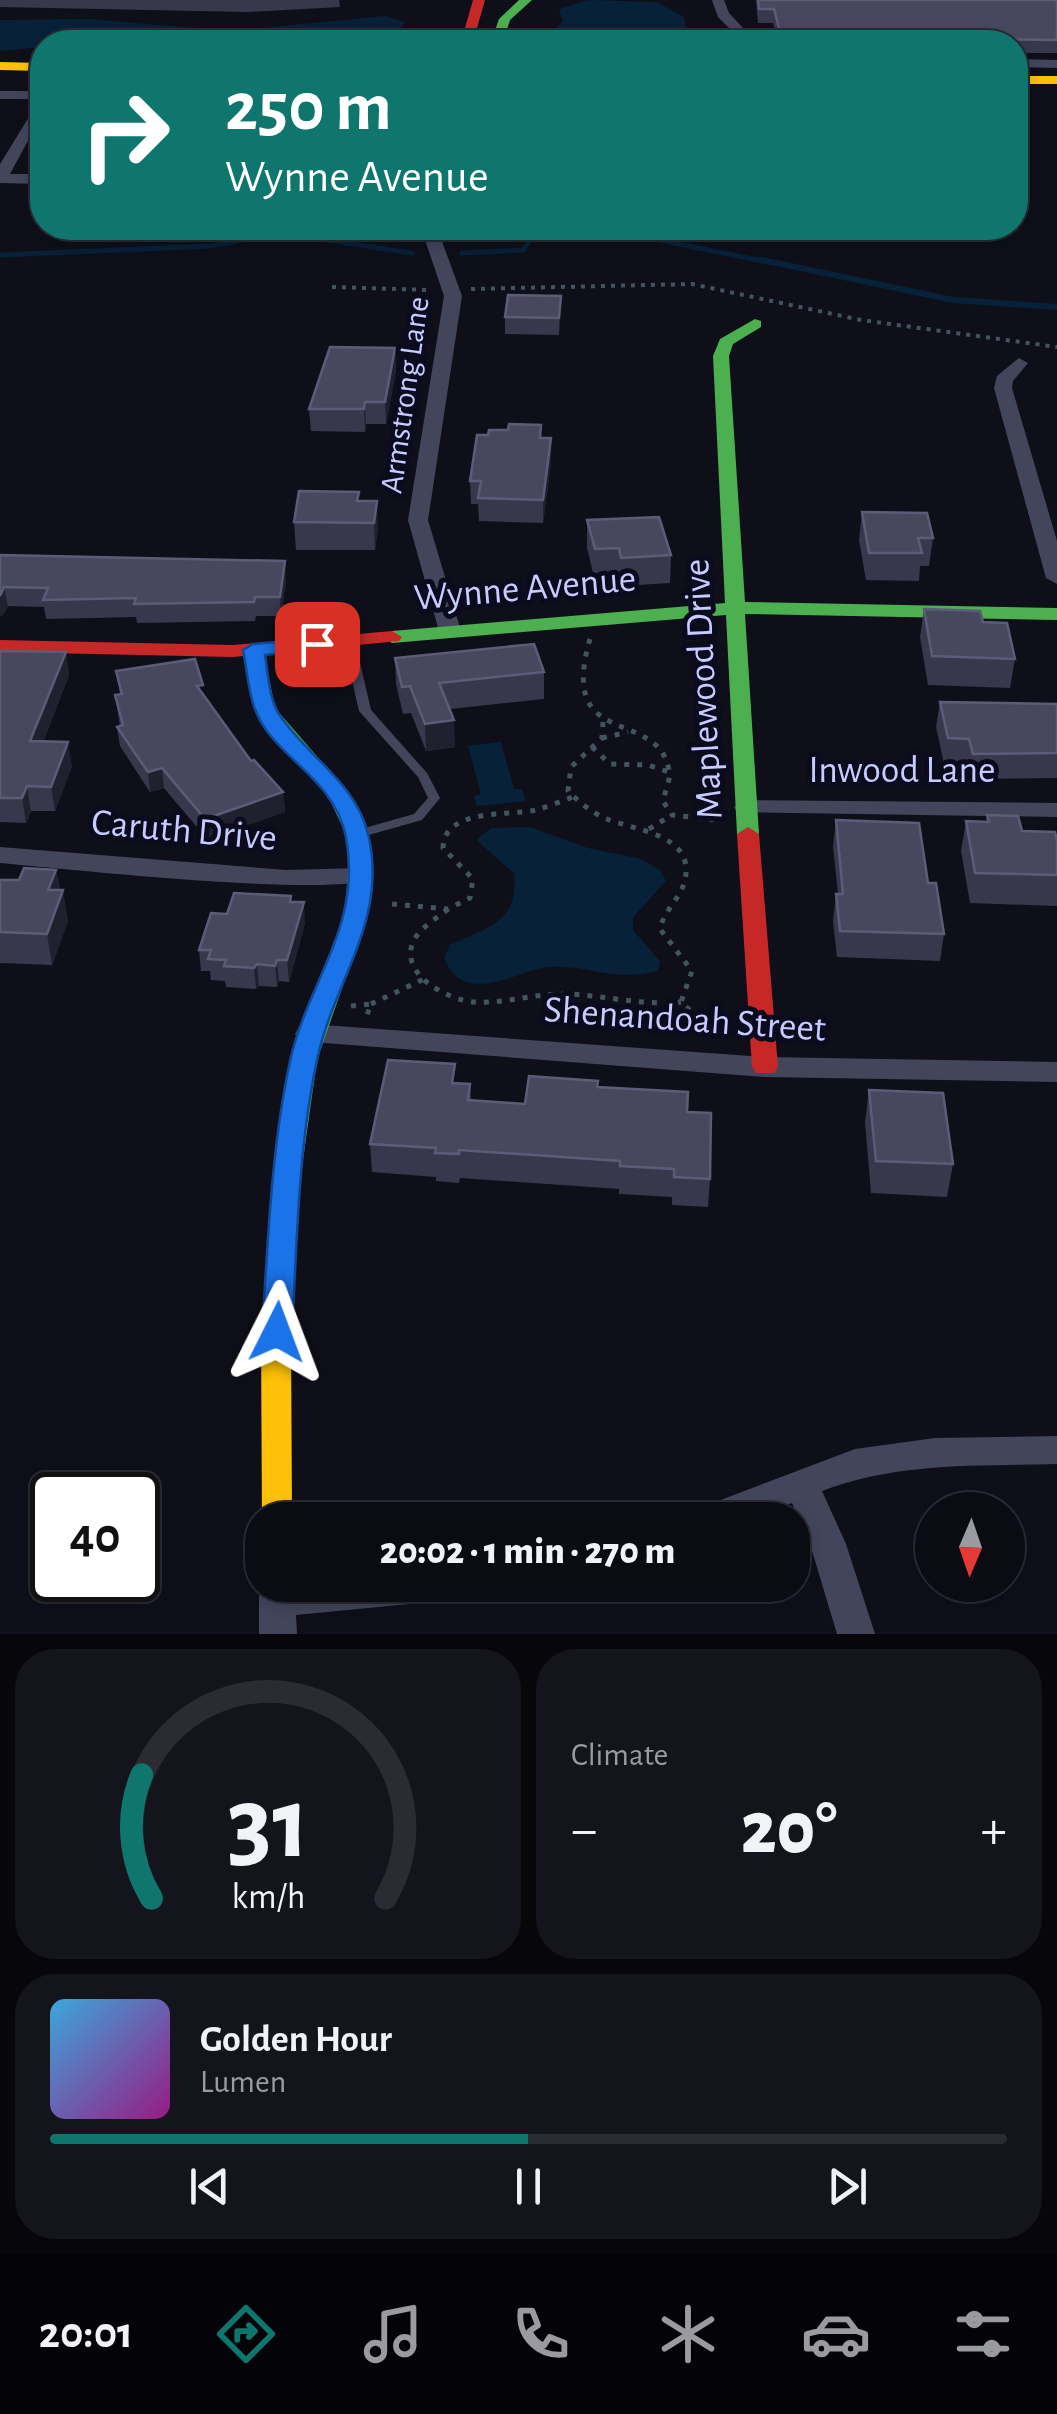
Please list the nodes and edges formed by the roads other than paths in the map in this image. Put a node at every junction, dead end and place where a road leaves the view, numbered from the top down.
1 (479, 0) edge
2 (526, 0) edge
3 (718, 0) edge
4 (470, 30) edge
5 (501, 30) edge
6 (738, 30) edge
7 (1028, 64) edge
8 (1057, 64) edge
9 (0, 66) edge
10 (30, 67) edge
11 (1028, 80) edge
12 (1057, 80) edge
13 (0, 95) edge
14 (30, 98) edge
15 (30, 122) edge
16 (0, 178) edge
17 (30, 179) edge
18 (433, 240) edge
19 (755, 324) dead end
20 (1019, 363) dead end
21 (1057, 578) edge
22 (734, 608) junction
23 (1057, 614) edge
24 (450, 631) junction
25 (349, 641) junction
26 (0, 646) edge
27 (253, 650) junction
28 (746, 807) junction
29 (1057, 810) edge
30 (357, 834) junction
31 (0, 855) edge
32 (362, 876) junction
33 (310, 1034) junction
34 (765, 1067) junction
35 (1057, 1072) edge
36 (1057, 1450) edge
37 (800, 1482) junction
38 (276, 1502) edge
39 (753, 1502) edge
40 (309, 1602) edge
41 (278, 1606) edge
42 (856, 1634) edge

1 - 4 street
2 - 5 street
3 - 6 street
7 - 8 street
9 - 10 street
11 - 12 street
13 - 14 street
15 - 16 street
16 - 17 street
18 - 24 street, Armstrong Lane
19 - 22 street, Maplewood Drive
20 - 21 street
22 - 23 street, Wynne Avenue
22 - 24 street, Wynne Avenue
22 - 28 street, Maplewood Drive
24 - 25 street, Wynne Avenue
25 - 27 street, Wynne Avenue
25 - 30 lane
26 - 27 street, Wynne Avenue
27 - 30 street
28 - 29 street, Inwood Lane
28 - 34 street, Maplewood Drive
30 - 32 street
31 - 32 street, Caruth Drive
32 - 33 street
33 - 34 street, Shenandoah Street
33 - 38 street
34 - 35 street, Shenandoah Street
36 - 37 street
37 - 39 street
37 - 42 street
40 - 41 street

